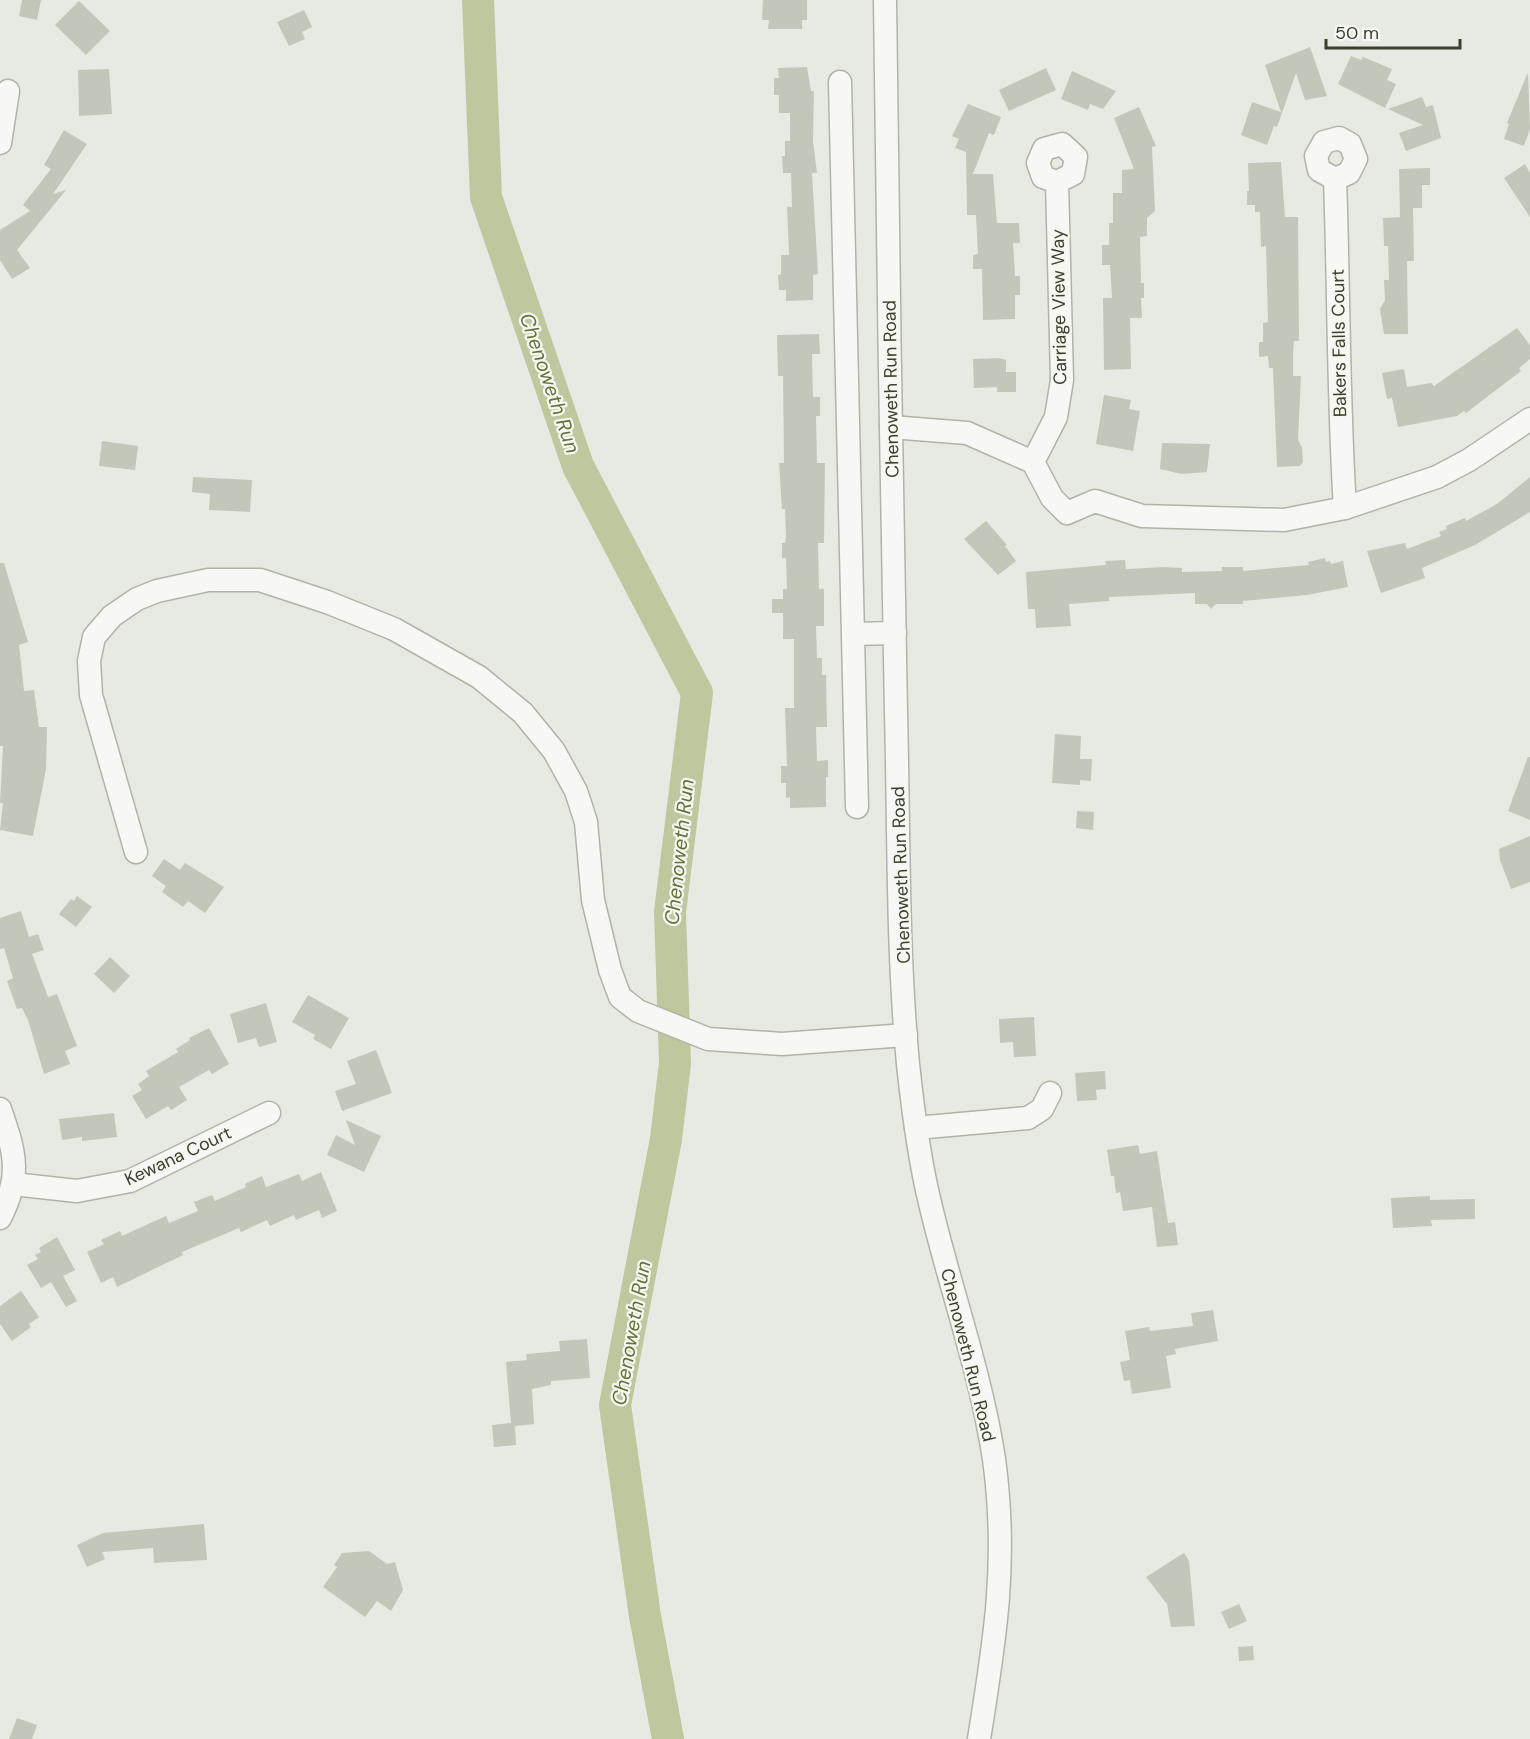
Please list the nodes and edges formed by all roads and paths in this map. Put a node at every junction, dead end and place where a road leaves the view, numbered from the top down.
1 (885, 0) edge
2 (840, 82) dead end
3 (8, 91) dead end
4 (0, 143) edge
5 (1335, 178) dead end
6 (1057, 182) dead end
7 (1530, 419) edge
8 (891, 426) junction
9 (1032, 462) junction
10 (1345, 508) junction
11 (894, 633) junction
12 (854, 634) junction
13 (857, 807) dead end
14 (135, 852) dead end
15 (906, 1035) junction
16 (1050, 1094) dead end
17 (0, 1109) edge
18 (269, 1113) dead end
19 (916, 1128) junction
20 (12, 1184) junction
21 (0, 1218) edge
22 (980, 1739) edge

1 - 8 street, Chenoweth Run Road
2 - 12 street
3 - 4 street
5 - 10 street, Bakers Falls Court
6 - 9 street, Carriage View Way
7 - 10 street
8 - 9 street
8 - 11 street, Chenoweth Run Road
9 - 10 street
11 - 12 street
11 - 15 street, Chenoweth Run Road
12 - 13 street
14 - 15 street
15 - 19 street, Chenoweth Run Road
16 - 19 street
17 - 20 street
18 - 20 street, Kewana Court
19 - 22 street, Chenoweth Run Road
20 - 21 street

